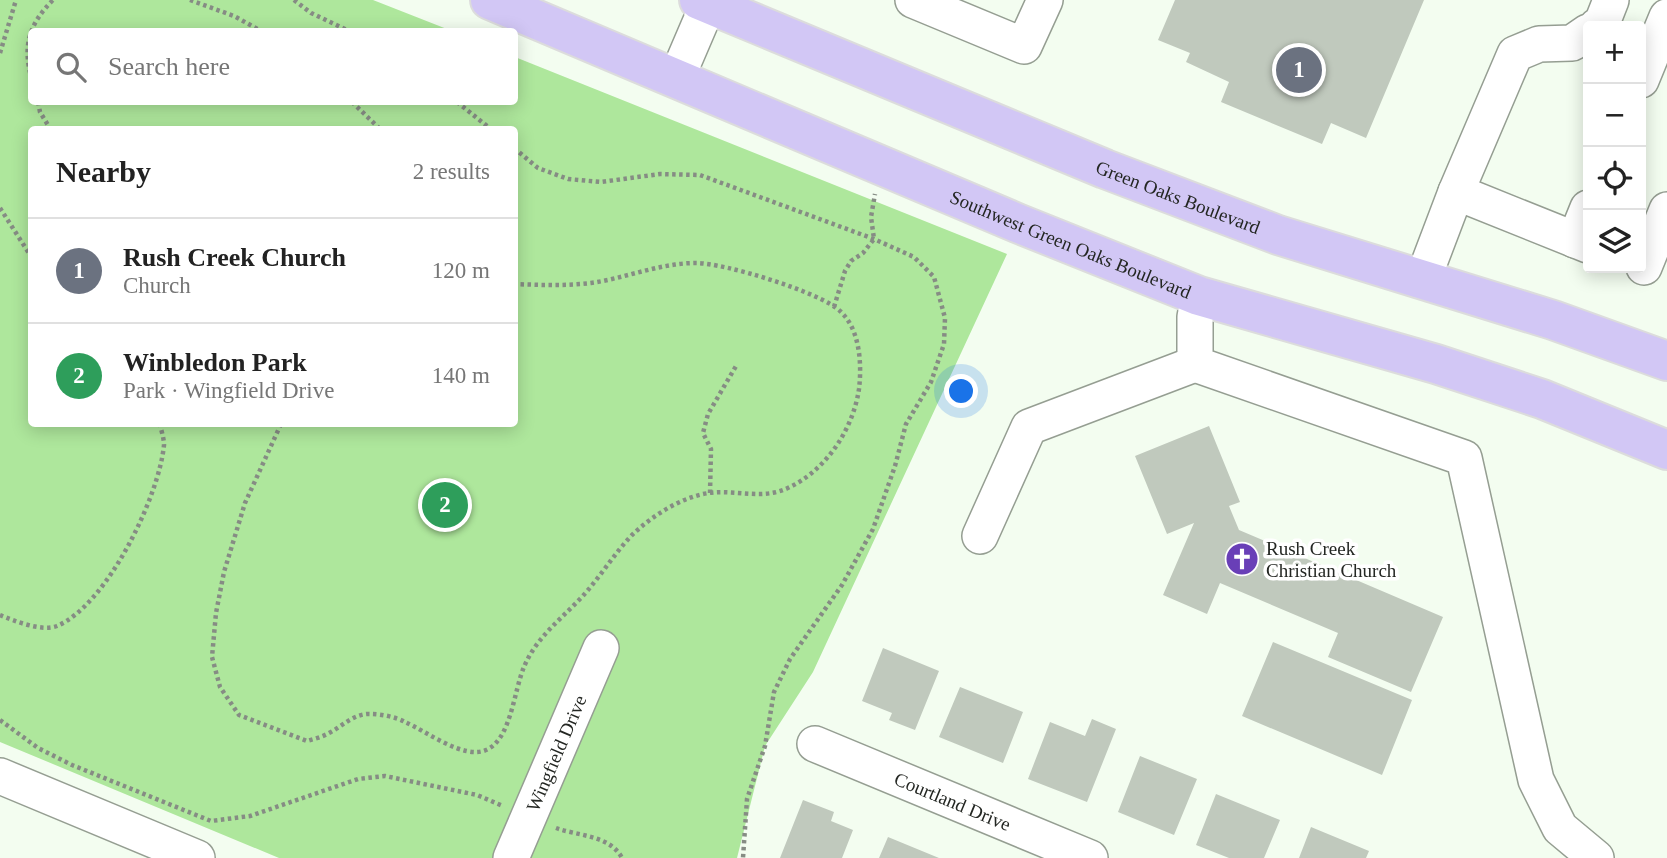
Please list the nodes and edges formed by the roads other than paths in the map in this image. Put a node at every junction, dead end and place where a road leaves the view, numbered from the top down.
1 (490, 0) edge
2 (913, 0) edge
3 (1045, 0) edge
4 (1611, 0) edge
5 (706, 1) edge
6 (1667, 17) edge
7 (1603, 21) edge
8 (1583, 35) edge
9 (1646, 68) edge
10 (677, 77) junction
11 (1456, 192) junction
12 (1667, 210) edge
13 (1583, 231) edge
14 (1651, 270) edge
15 (1423, 279) junction
16 (1199, 296) junction
17 (1667, 361) edge
18 (1195, 364) junction
19 (1436, 364) junction
20 (1667, 450) edge
21 (1667, 474) edge
22 (980, 536) dead end
23 (601, 648) dead end
24 (815, 744) dead end
25 (0, 776) edge
26 (197, 858) edge
27 (511, 858) edge
28 (1090, 858) edge
29 (1596, 858) edge

1 - 10 main road, Southwest Green Oaks Boulevard
2 - 3 street
4 - 7 street
5 - 10 street
5 - 15 main road, Green Oaks Boulevard
6 - 9 street
8 - 11 street
10 - 16 main road, Southwest Green Oaks Boulevard
11 - 13 street
11 - 15 street
12 - 14 street
15 - 17 main road, Green Oaks Boulevard
16 - 18 street
16 - 19 main road, Southwest Green Oaks Boulevard
18 - 22 street
18 - 29 street
19 - 20 main road, Southwest Green Oaks Boulevard
19 - 21 main road
23 - 27 street, Wingfield Drive
24 - 28 street, Courtland Drive
25 - 26 street

